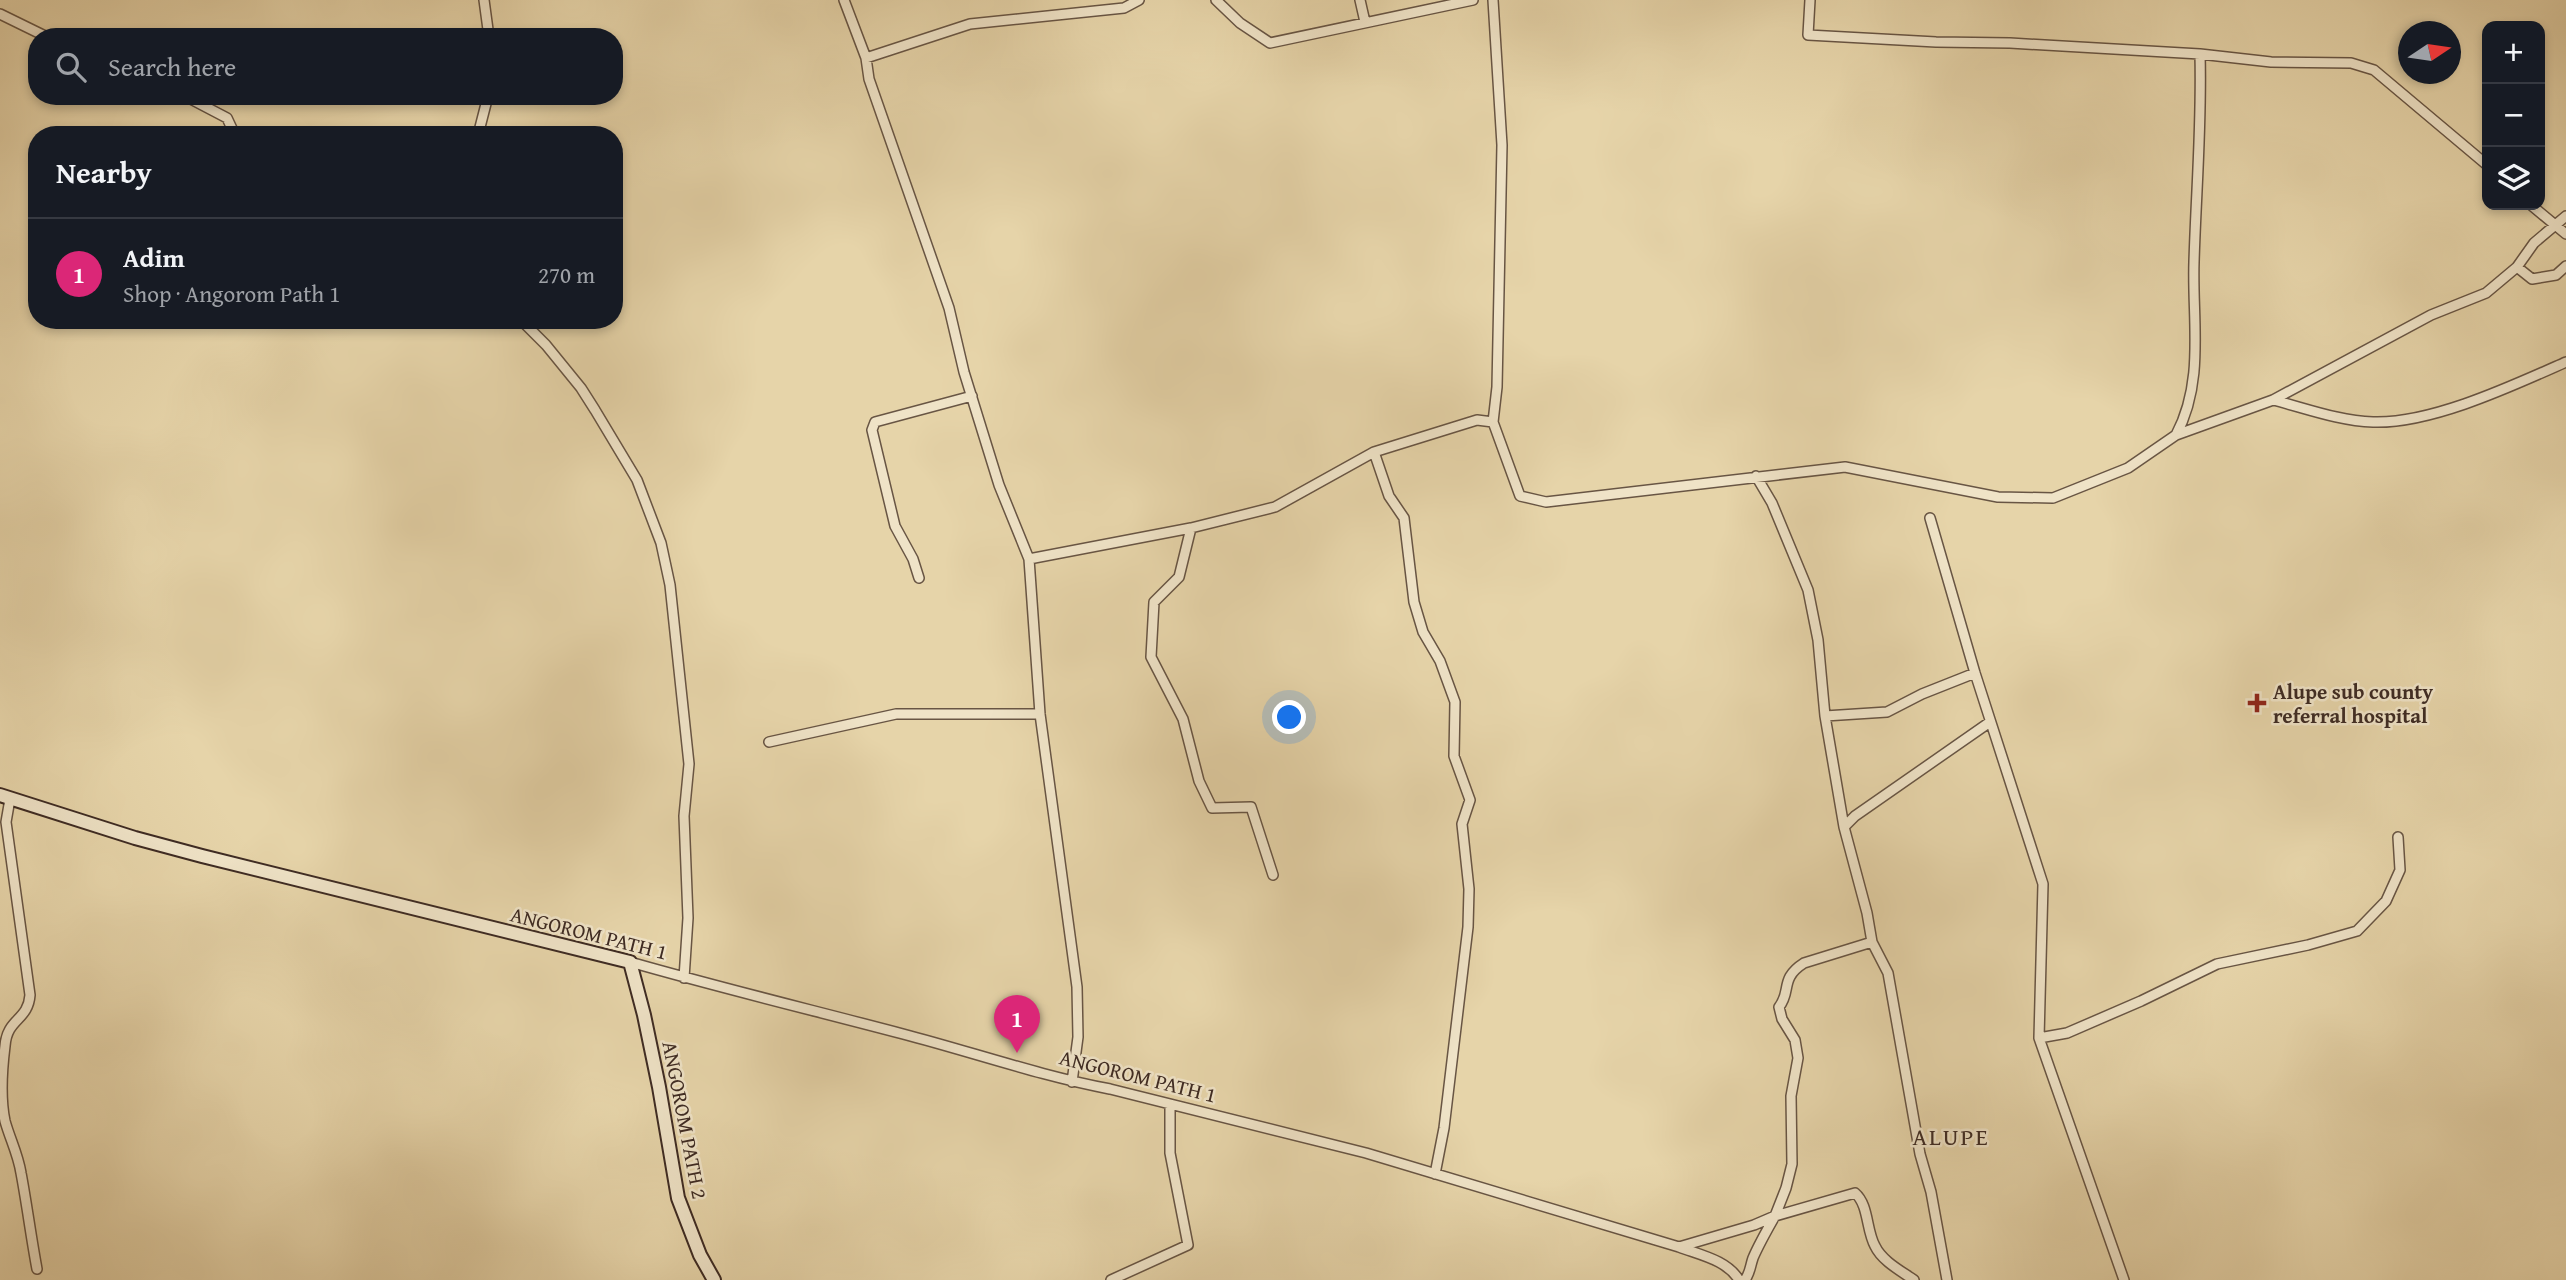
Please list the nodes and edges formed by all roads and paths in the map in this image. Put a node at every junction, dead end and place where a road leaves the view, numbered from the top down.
1 (484, 0) edge
2 (844, 0) edge
3 (1139, 0) edge
4 (1216, 0) edge
5 (1360, 0) edge
6 (1473, 0) edge
7 (1493, 0) edge
8 (1810, 0) edge
9 (0, 14) edge
10 (1366, 22) junction
11 (29, 28) edge
12 (488, 28) edge
13 (2200, 54) junction
14 (866, 58) junction
15 (203, 105) edge
16 (486, 105) edge
17 (231, 126) edge
18 (480, 126) edge
19 (2482, 161) edge
20 (2537, 210) edge
21 (2566, 216) edge
22 (2555, 226) junction
23 (2566, 234) edge
24 (2566, 266) edge
25 (2517, 267) junction
26 (530, 329) edge
27 (2566, 362) edge
28 (972, 396) junction
29 (2273, 400) junction
30 (1493, 422) junction
31 (2176, 435) junction
32 (1374, 452) junction
33 (1756, 476) junction
34 (1930, 518) dead end
35 (1191, 528) junction
36 (1029, 559) junction
37 (919, 578) dead end
38 (1975, 673) junction
39 (1040, 714) junction
40 (1825, 716) junction
41 (1990, 722) junction
42 (769, 741) dead end
43 (5, 797) edge
44 (1843, 827) junction
45 (2398, 837) dead end
46 (1273, 875) dead end
47 (1872, 942) junction
48 (630, 962) junction
49 (684, 978) junction
50 (2039, 1038) junction
51 (1072, 1082) junction
52 (1170, 1104) junction
53 (1435, 1174) junction
54 (1774, 1216) junction
55 (1679, 1247) junction
56 (37, 1269) dead end
57 (715, 1280) edge
58 (1111, 1280) edge
59 (1739, 1280) edge
60 (1745, 1280) edge
61 (1914, 1280) edge
62 (1947, 1280) edge
63 (2124, 1280) edge

1 - 12 street
2 - 14 street
3 - 14 street
4 - 10 street
5 - 10 street
6 - 10 street
7 - 30 street
8 - 13 street
9 - 11 street
13 - 19 street
13 - 31 street
14 - 28 street
15 - 17 street
16 - 18 street
20 - 22 street
21 - 22 street
22 - 23 street
22 - 25 street
24 - 25 street
25 - 29 street
26 - 49 street
27 - 29 street
28 - 36 street
28 - 37 street
29 - 31 street
30 - 32 street
30 - 33 street
31 - 33 street
32 - 35 street
32 - 53 street
33 - 40 street
34 - 38 street
35 - 36 street
35 - 46 street
36 - 39 street
38 - 40 street
38 - 41 street
39 - 42 street
39 - 51 street
40 - 44 street
41 - 44 street
41 - 50 street
43 - 48 street, ANGOROM PATH 1
43 - 56 street
44 - 47 street
45 - 50 street
47 - 54 street
47 - 62 street
48 - 49 street, ANGOROM PATH 1
48 - 57 street, ANGOROM PATH 2
49 - 51 street, ANGOROM PATH 1
50 - 63 street
51 - 52 street, ANGOROM PATH 1
52 - 53 street, ANGOROM PATH 1
52 - 58 street
53 - 55 street, ANGOROM PATH 1
54 - 55 street
54 - 60 street
54 - 61 street
55 - 59 street, ANGOROM PATH 1

